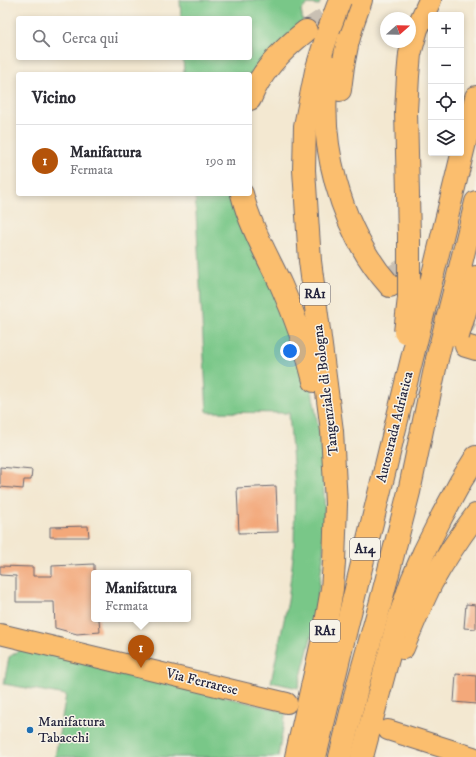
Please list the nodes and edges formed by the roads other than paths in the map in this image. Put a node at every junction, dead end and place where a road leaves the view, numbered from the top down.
1 (430, 0) edge
2 (346, 9) edge
3 (306, 31) tunnel mouth
4 (252, 95) edge
5 (476, 97) edge
6 (243, 196) edge
7 (476, 202) edge
8 (390, 276) tunnel mouth
9 (476, 278) edge
10 (461, 297) junction
11 (411, 337) junction
12 (476, 457) edge
13 (476, 515) edge
14 (334, 562) junction
15 (0, 634) edge
16 (309, 700) junction
17 (287, 703) dead end
18 (388, 730) dead end
19 (363, 753) edge
20 (289, 757) edge
21 (296, 757) edge
22 (315, 757) edge
23 (340, 757) edge
24 (473, 757) edge

1 - 11 highway, bridge
2 - 8 highway
2 - 14 highway, Tangenziale di Bologna / RA1
3 - 4 highway
5 - 11 highway, Autostrada Adriatica / A14, bridge
6 - 14 highway
7 - 10 highway, Autostrada Adriatica / A14
9 - 10 highway
10 - 23 highway, Autostrada Adriatica / A14, bridge
11 - 22 highway, Autostrada Adriatica / A14
12 - 19 highway
13 - 19 highway
14 - 16 highway, Tangenziale di Bologna / RA1
15 - 17 main road, Via Ferrarese
16 - 20 highway
16 - 21 highway, Tangenziale di Bologna / RA1
18 - 24 main road

